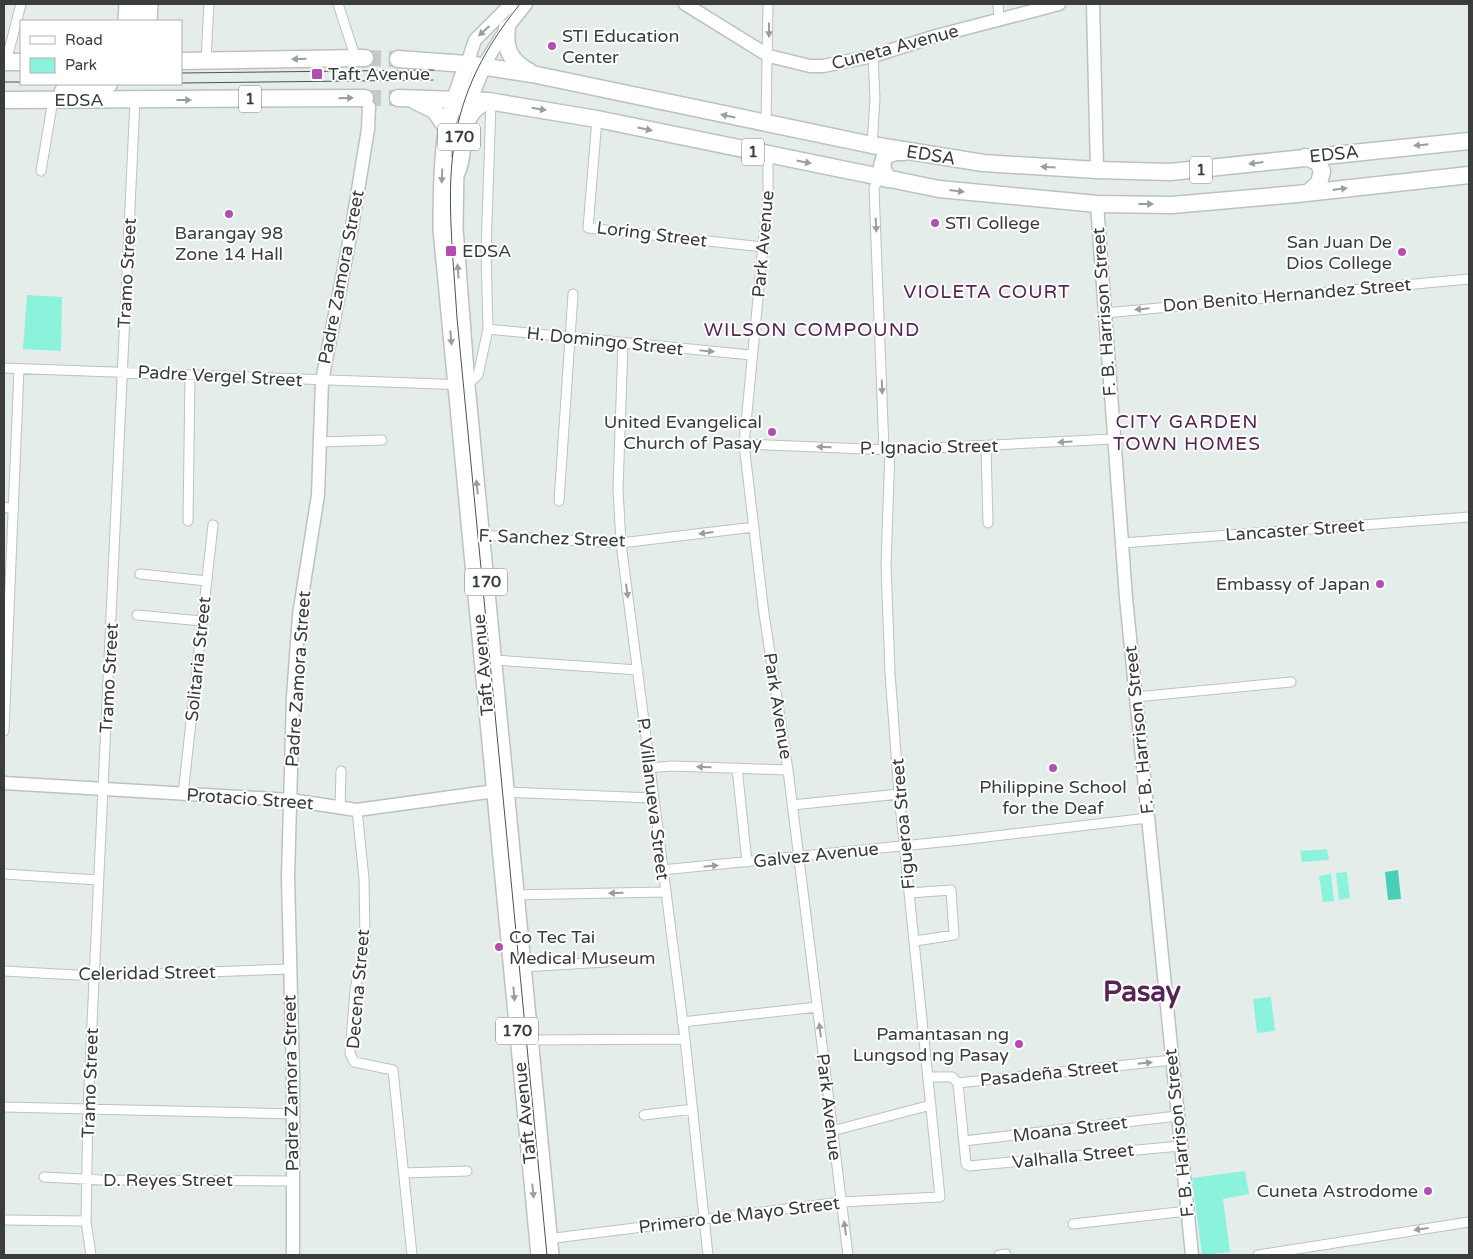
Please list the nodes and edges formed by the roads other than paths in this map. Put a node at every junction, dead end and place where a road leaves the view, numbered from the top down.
1 (21, 4) edge
2 (209, 4) edge
3 (338, 4) edge
4 (511, 4) edge
5 (526, 4) edge
6 (685, 4) edge
7 (768, 4) edge
8 (998, 4) edge
9 (1059, 4) edge
10 (1093, 4) edge
11 (999, 19) junction
12 (507, 28) junction
13 (769, 56) junction
14 (873, 56) junction
15 (360, 59) joint
16 (398, 59) tunnel mouth
17 (206, 60) junction
18 (182, 61) edge
19 (10, 62) edge
20 (475, 65) junction
21 (532, 74) junction
22 (104, 85) edge
23 (4, 90) edge
24 (462, 99) junction
25 (4, 100) edge
26 (53, 100) junction
27 (135, 100) junction
28 (490, 102) junction
29 (367, 103) joint
30 (597, 118) junction
31 (766, 123) junction
32 (447, 128) junction
33 (1469, 140) edge
34 (872, 145) junction
35 (913, 152) junction
36 (768, 155) junction
37 (1305, 157) junction
38 (1097, 170) junction
39 (41, 171) dead end
40 (1469, 174) edge
41 (455, 176) junction
42 (883, 178) junction
43 (1308, 193) junction
44 (1097, 204) junction
45 (763, 247) junction
46 (1469, 279) edge
47 (573, 294) dead end
48 (1104, 313) junction
49 (488, 329) junction
50 (570, 337) junction
51 (623, 343) junction
52 (751, 355) junction
53 (4, 368) edge
54 (19, 369) junction
55 (122, 372) junction
56 (190, 375) junction
57 (322, 381) junction
58 (461, 385) junction
59 (382, 440) dead end
60 (1113, 440) junction
61 (321, 442) junction
62 (744, 444) junction
63 (986, 447) junction
64 (887, 450) junction
65 (560, 501) dead end
66 (4, 508) edge
67 (14, 509) junction
68 (1469, 517) edge
69 (188, 521) dead end
70 (988, 523) dead end
71 (213, 524) dead end
72 (754, 527) junction
73 (476, 535) junction
74 (621, 543) junction
75 (1122, 543) junction
76 (8, 551) edge
77 (140, 574) dead end
78 (207, 581) junction
79 (138, 615) dead end
80 (202, 620) junction
81 (494, 660) junction
82 (638, 670) junction
83 (5, 678) edge
84 (1291, 682) dead end
85 (1136, 697) junction
86 (4, 731) edge
87 (648, 768) junction
88 (737, 768) junction
89 (788, 770) junction
90 (341, 771) dead end
91 (4, 783) edge
92 (104, 791) junction
93 (500, 791) junction
94 (183, 794) junction
95 (899, 794) junction
96 (652, 798) junction
97 (292, 800) junction
98 (792, 805) junction
99 (340, 807) junction
100 (357, 810) junction
101 (1148, 818) junction
102 (904, 845) junction
103 (798, 856) junction
104 (747, 862) junction
105 (662, 870) junction
106 (4, 874) edge
107 (97, 880) junction
108 (664, 892) junction
109 (909, 893) junction
110 (510, 895) junction
111 (514, 939) junction
112 (914, 941) junction
113 (606, 962) dead end
114 (523, 967) junction
115 (290, 969) junction
116 (4, 971) edge
117 (94, 976) junction
118 (817, 1007) junction
119 (682, 1022) junction
120 (523, 1023) junction
121 (685, 1039) junction
122 (530, 1040) junction
123 (1172, 1060) junction
124 (928, 1077) junction
125 (958, 1083) junction
126 (931, 1105) junction
127 (4, 1106) edge
128 (693, 1109) junction
129 (88, 1110) junction
130 (294, 1114) junction
131 (644, 1115) dead end
132 (532, 1116) junction
133 (1177, 1116) junction
134 (832, 1131) junction
135 (964, 1141) junction
136 (1180, 1146) junction
137 (467, 1171) dead end
138 (404, 1173) junction
139 (44, 1177) dead end
140 (86, 1179) junction
141 (292, 1181) junction
142 (940, 1197) joint
143 (841, 1202) junction
144 (1187, 1211) junction
145 (4, 1220) edge
146 (705, 1220) junction
147 (86, 1221) junction
148 (1469, 1222) edge
149 (1073, 1224) dead end
150 (542, 1245) edge
151 (91, 1255) edge
152 (293, 1255) edge
153 (412, 1255) edge
154 (551, 1255) edge
155 (708, 1255) edge
156 (848, 1255) edge
157 (1192, 1255) edge
158 (1258, 1255) edge

1 - 19 street
2 - 17 street
3 - 15 street
4 -> 20 street, Taft Avenue
5 - 12 street, Taft Avenue
6 - 13 street, Cuneta Avenue
7 -> 13 street
8 - 11 street
9 - 11 street, Cuneta Avenue
10 - 38 street
11 - 14 street, Cuneta Avenue
12 - 20 street, Taft Avenue
12 - 21 highway
13 - 14 street, Cuneta Avenue
13 - 31 street
14 - 34 street
15 -> 17 highway, 1
16 - 20 highway, EDSA / 1
17 - 18 highway, 1
20 - 21 highway, EDSA / 1
20 - 24 main road, Taft Avenue / 170
31 -> 21 highway, EDSA / 1
22 - 23 highway
24 - 28 highway, EDSA / 1
24 - 32 main road, Taft Avenue / 170
24 - 32 highway, EDSA / 1
24 - 41 main road, Taft Avenue / 170
25 - 26 highway, EDSA / 1
26 - 27 highway, EDSA / 1
26 - 39 street
27 -> 29 highway, EDSA / 1
27 - 55 street, Tramo Street
28 -> 30 highway, EDSA / 1
28 - 41 highway
28 - 49 street
29 - 57 street, Padre Zamora Street
30 -> 36 highway, EDSA / 1
30 - 45 street, Loring Street
31 - 34 highway, EDSA / 1
32 -> 58 main road, Taft Avenue / 170
33 -> 37 highway, EDSA / 1
34 - 35 highway, EDSA / 1
38 -> 35 highway, EDSA / 1
35 - 42 highway
36 -> 42 highway, EDSA / 1
36 - 45 street, Park Avenue
37 -> 38 highway, EDSA / 1
37 - 43 highway
43 -> 40 highway, EDSA / 1
58 -> 41 main road, Taft Avenue / 170
42 -> 44 highway, EDSA / 1
42 -> 64 street, Figueroa Street
44 -> 43 highway, EDSA / 1
44 - 48 street, F. B. Harrison Street
45 - 52 street, Park Avenue
46 -> 48 street, Don Benito Hernandez Street
47 - 50 street
48 - 60 street, F. B. Harrison Street
49 - 50 street, H. Domingo Street
49 - 58 street
50 - 51 street, H. Domingo Street
50 - 65 street
51 -> 52 street, H. Domingo Street
51 - 74 street, P. Villanueva Street
52 - 62 street, Park Avenue
53 - 54 street, Padre Vergel Street
54 - 55 street, Padre Vergel Street
54 - 67 street
55 - 56 street, Padre Vergel Street
55 - 92 street, Tramo Street
56 - 57 street, Padre Vergel Street
56 - 69 street
57 - 58 street, Padre Vergel Street
57 - 61 street, Padre Zamora Street
58 - 73 main road, Taft Avenue / 170
59 - 61 street
60 -> 63 street, P. Ignacio Street
60 - 75 street, F. B. Harrison Street
61 - 97 street, Padre Zamora Street
64 -> 62 street, P. Ignacio Street
62 - 72 street, Park Avenue
63 - 64 street, P. Ignacio Street
63 - 70 street
64 - 95 street, Figueroa Street
66 - 67 street
67 - 76 street
68 - 75 street, Lancaster Street
71 - 78 street, Solitaria Street
72 -> 74 street, F. Sanchez Street
72 - 89 street, Park Avenue
73 - 74 street, F. Sanchez Street
73 - 81 main road, Taft Avenue / 170
73 - 93 main road, Taft Avenue / 170
74 -> 82 street, P. Villanueva Street
75 - 85 street, F. B. Harrison Street
76 - 83 street
77 - 78 street
78 - 80 street, Solitaria Street
79 - 80 street
80 - 94 street, Solitaria Street
81 - 82 street
81 - 93 main road, Taft Avenue / 170
82 - 87 street, P. Villanueva Street
83 - 86 street
84 - 85 street
85 - 101 street, F. B. Harrison Street
88 -> 87 street
87 - 96 street, P. Villanueva Street
88 - 89 street
88 - 104 street
89 - 98 street, Park Avenue
90 - 99 street
91 - 92 street, Protacio Street
92 - 94 street, Protacio Street
92 - 107 street, Tramo Street
93 - 96 street
93 - 100 street, Protacio Street
93 - 110 main road, Taft Avenue / 170
94 - 97 street, Protacio Street
95 - 98 street
95 - 102 street, Figueroa Street
96 - 105 street, P. Villanueva Street
97 - 99 street, Protacio Street
97 - 115 street, Padre Zamora Street
98 - 103 street, Park Avenue
99 - 100 street, Protacio Street
100 - 138 street, Decena Street
101 - 102 street, Galvez Avenue
101 - 123 street, F. B. Harrison Street
102 - 103 street, Galvez Avenue
102 - 109 street, Figueroa Street
103 - 104 street, Galvez Avenue
103 - 118 street, Park Avenue
105 -> 104 street, Galvez Avenue
105 - 108 street, P. Villanueva Street
106 - 107 street
107 - 117 street, Tramo Street
108 -> 110 street
108 - 119 street, P. Villanueva Street
109 - 112 street, Figueroa Street
109 - 112 street
110 - 111 main road, Taft Avenue / 170
111 - 114 main road, Taft Avenue / 170
111 -> 120 main road, Taft Avenue / 170
112 - 124 street, Figueroa Street
113 - 114 street
114 - 120 main road, Taft Avenue / 170
115 - 117 street, Celeridad Street
115 - 130 street, Padre Zamora Street
116 - 117 street, Celeridad Street
117 - 129 street, Tramo Street
118 - 119 street
134 -> 118 street, Park Avenue
119 - 121 street, P. Villanueva Street
120 - 122 main road, Taft Avenue / 170
120 - 132 main road, Taft Avenue / 170
121 - 122 street
121 - 128 street, P. Villanueva Street
122 - 132 main road, Taft Avenue / 170
125 -> 123 street, Pasadeña Street
123 - 133 street, F. B. Harrison Street
124 - 125 street, Pasadeña Street
124 - 126 street, Figueroa Street
125 - 135 street
126 - 134 street
126 - 142 street, Figueroa Street
127 - 129 street
128 - 131 street
128 - 146 street, P. Villanueva Street
129 - 130 street
129 - 140 street, Tramo Street
130 - 141 street, Padre Zamora Street
132 - 150 main road, Taft Avenue / 170
133 - 135 street, Moana Street
133 - 136 street, F. B. Harrison Street
134 - 143 street, Park Avenue
135 - 136 street, Valhalla Street
136 - 144 street, F. B. Harrison Street
137 - 138 street
138 - 153 street, Decena Street
139 - 140 street, D. Reyes Street
140 - 141 street, D. Reyes Street
140 - 147 street, Tramo Street
141 - 152 street, Padre Zamora Street
142 - 143 street, Primero de Mayo Street
143 - 146 street, Primero de Mayo Street
156 -> 143 street, Park Avenue
144 - 149 street
144 - 157 street, F. B. Harrison Street
145 - 147 street
146 - 150 street, Primero de Mayo Street
146 - 155 street, P. Villanueva Street
147 - 151 street, Tramo Street
148 -> 158 street
150 - 154 main road, Taft Avenue / 170

